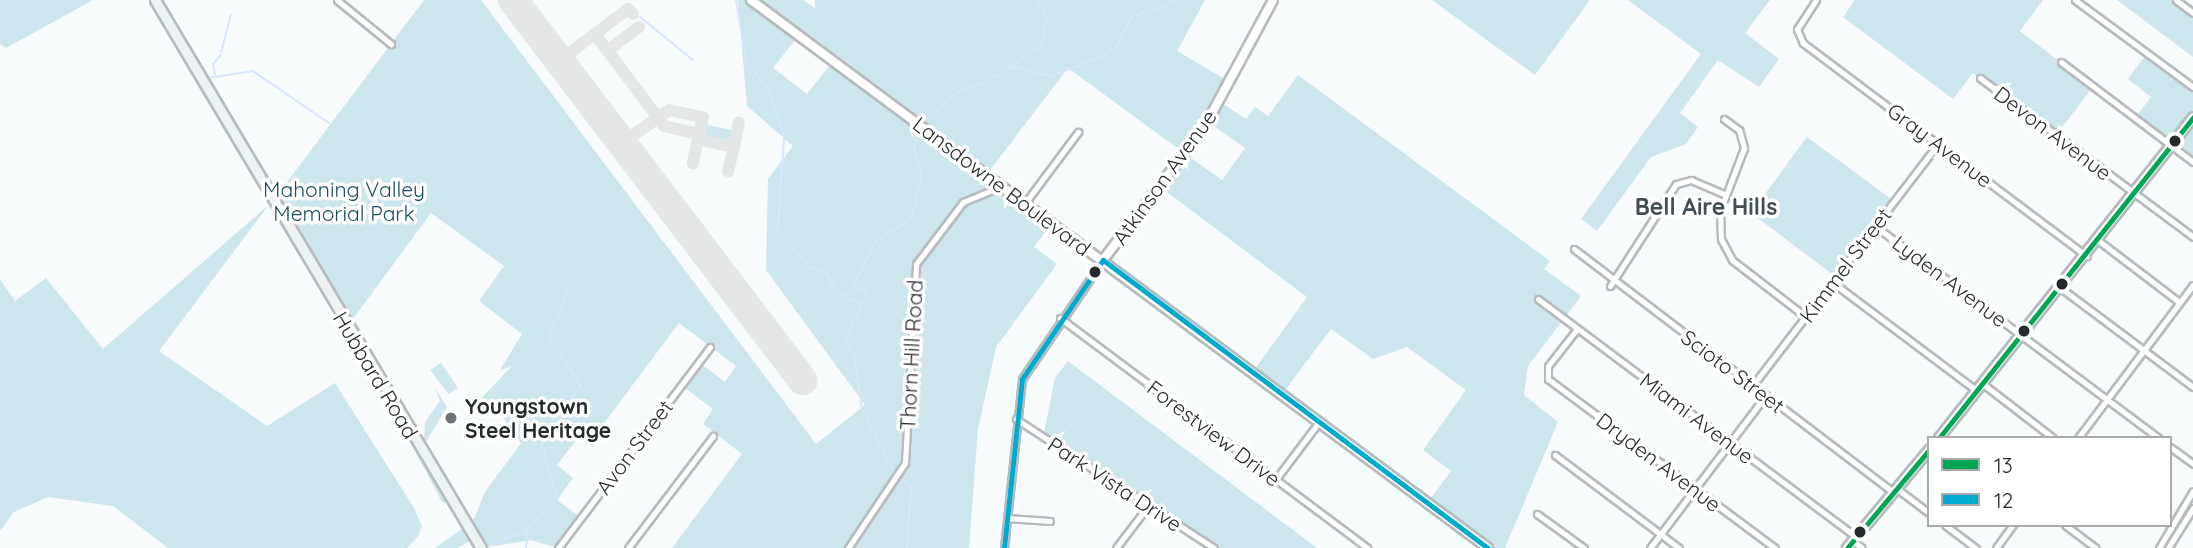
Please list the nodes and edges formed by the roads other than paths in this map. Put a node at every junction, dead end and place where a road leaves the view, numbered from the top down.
1 (156, 0) edge
2 (337, 0) edge
3 (751, 0) edge
4 (1273, 0) edge
5 (1816, 0) edge
6 (2075, 0) edge
7 (2176, 0) edge
8 (2193, 13) edge
9 (391, 44) dead end
10 (2061, 62) dead end
11 (1980, 78) dead end
12 (2193, 88) edge
13 (1724, 118) dead end
14 (2193, 118) edge
15 (1077, 132) dead end
16 (1938, 144) junction
17 (2172, 147) junction
18 (2193, 162) edge
19 (1002, 186) junction
20 (2135, 194) junction
21 (1726, 195) junction
22 (1025, 203) junction
23 (1875, 226) junction
24 (2193, 237) edge
25 (2099, 241) junction
26 (1574, 249) dead end
27 (2087, 256) junction
28 (1102, 261) junction
29 (1832, 282) junction
30 (1612, 283) junction
31 (2193, 285) edge
32 (2062, 289) junction
33 (1538, 299) dead end
34 (2179, 302) junction
35 (1806, 317) junction
36 (1060, 318) junction
37 (1577, 329) junction
38 (2024, 336) junction
39 (710, 347) dead end
40 (2144, 350) junction
41 (1753, 386) junction
42 (2193, 387) edge
43 (1980, 388) junction
44 (1766, 396) junction
45 (2107, 400) junction
46 (1016, 419) junction
47 (1319, 422) junction
48 (713, 436) dead end
49 (1943, 436) edge
50 (2050, 436) edge
51 (2080, 436) edge
52 (2155, 436) edge
53 (1730, 442) junction
54 (2172, 448) edge
55 (1927, 452) edge
56 (1555, 455) dead end
57 (2193, 464) edge
58 (1276, 479) junction
59 (1695, 488) junction
60 (1895, 490) junction
61 (2193, 491) edge
62 (1148, 506) junction
63 (2193, 508) edge
64 (1927, 512) edge
65 (1537, 514) dead end
66 (1007, 517) junction
67 (1050, 521) dead end
68 (2172, 524) edge
69 (1948, 527) edge
70 (2012, 527) edge
71 (2068, 527) edge
72 (2170, 527) edge
73 (2172, 527) edge
74 (2178, 532) junction
75 (1660, 534) junction
76 (1852, 542) edge
77 (1204, 545) edge
78 (481, 548) edge
79 (558, 548) edge
80 (628, 548) edge
81 (848, 548) edge
82 (1004, 548) edge
83 (1116, 548) edge
84 (1214, 548) edge
85 (1368, 548) edge
86 (1488, 548) edge
87 (1584, 548) edge
88 (1650, 548) edge
89 (1679, 548) edge
90 (1775, 548) edge
91 (1862, 548) edge
92 (1976, 548) edge
93 (1996, 548) edge
94 (2095, 548) edge
95 (2159, 548) edge
96 (2168, 548) edge

1 - 78 main road, Hubbard Road
2 - 9 street
3 - 19 street, Lansdowne Boulevard
4 - 28 street, Atkinson Avenue
5 - 16 street, Gray Avenue
6 - 12 street
7 - 8 street
10 - 17 street
11 - 20 street, Devon Avenue
13 - 21 street
14 - 17 street
15 - 22 street
16 - 23 street, Kimmel Street
16 - 27 street, Gray Avenue
17 - 18 street
17 - 20 street
19 - 22 street, Lansdowne Boulevard
19 - 81 street, Thorn Hill Road
20 - 24 street, Devon Avenue
20 - 25 street
21 - 30 street
21 - 35 street
22 - 28 street, Lansdowne Boulevard
23 - 29 street, Kimmel Street
23 - 38 street, Lyden Avenue
25 - 27 street
25 - 34 street
26 - 30 street, Scioto Street
27 - 32 street
28 - 36 street, Atkinson Avenue
28 - 47 street, Lansdowne Boulevard
29 - 35 street, Kimmel Street
29 - 43 street
30 - 41 street, Scioto Street
31 - 34 street
32 - 38 street
32 - 40 street
33 - 37 street, Miami Avenue
34 - 40 street
35 - 41 street, Kimmel Street
36 - 46 street, Atkinson Avenue
36 - 58 street, Forestview Drive
37 - 53 street, Miami Avenue
37 - 59 street, Dryden Avenue
38 - 43 street
38 - 45 street, Lyden Avenue
39 - 79 street, Avon Street
40 - 42 street
40 - 45 street
41 - 44 street, Scioto Street
43 - 49 street
43 - 50 street
44 - 53 street
44 - 60 street, Scioto Street
45 - 51 street
45 - 52 street, Lyden Avenue
46 - 62 street, Park Vista Drive
46 - 66 street, Atkinson Avenue
47 - 58 street
47 - 86 street, Lansdowne Boulevard
48 - 80 street
53 - 59 street
53 - 76 street, Miami Avenue
54 - 57 street
55 - 60 street
56 - 75 street
58 - 85 street, Forestview Drive
59 - 75 street
59 - 90 street, Dryden Avenue
60 - 64 street, Scioto Street
60 - 76 street
61 - 68 street
62 - 77 street, Park Vista Drive
62 - 83 street
63 - 74 street
65 - 87 street
66 - 67 street
66 - 82 street, Atkinson Avenue
69 - 92 street
70 - 93 street
71 - 94 street
72 - 95 street
73 - 74 street
74 - 96 street
75 - 88 street
75 - 89 street
76 - 91 street, Miami Avenue
77 - 84 street, Park Vista Drive

